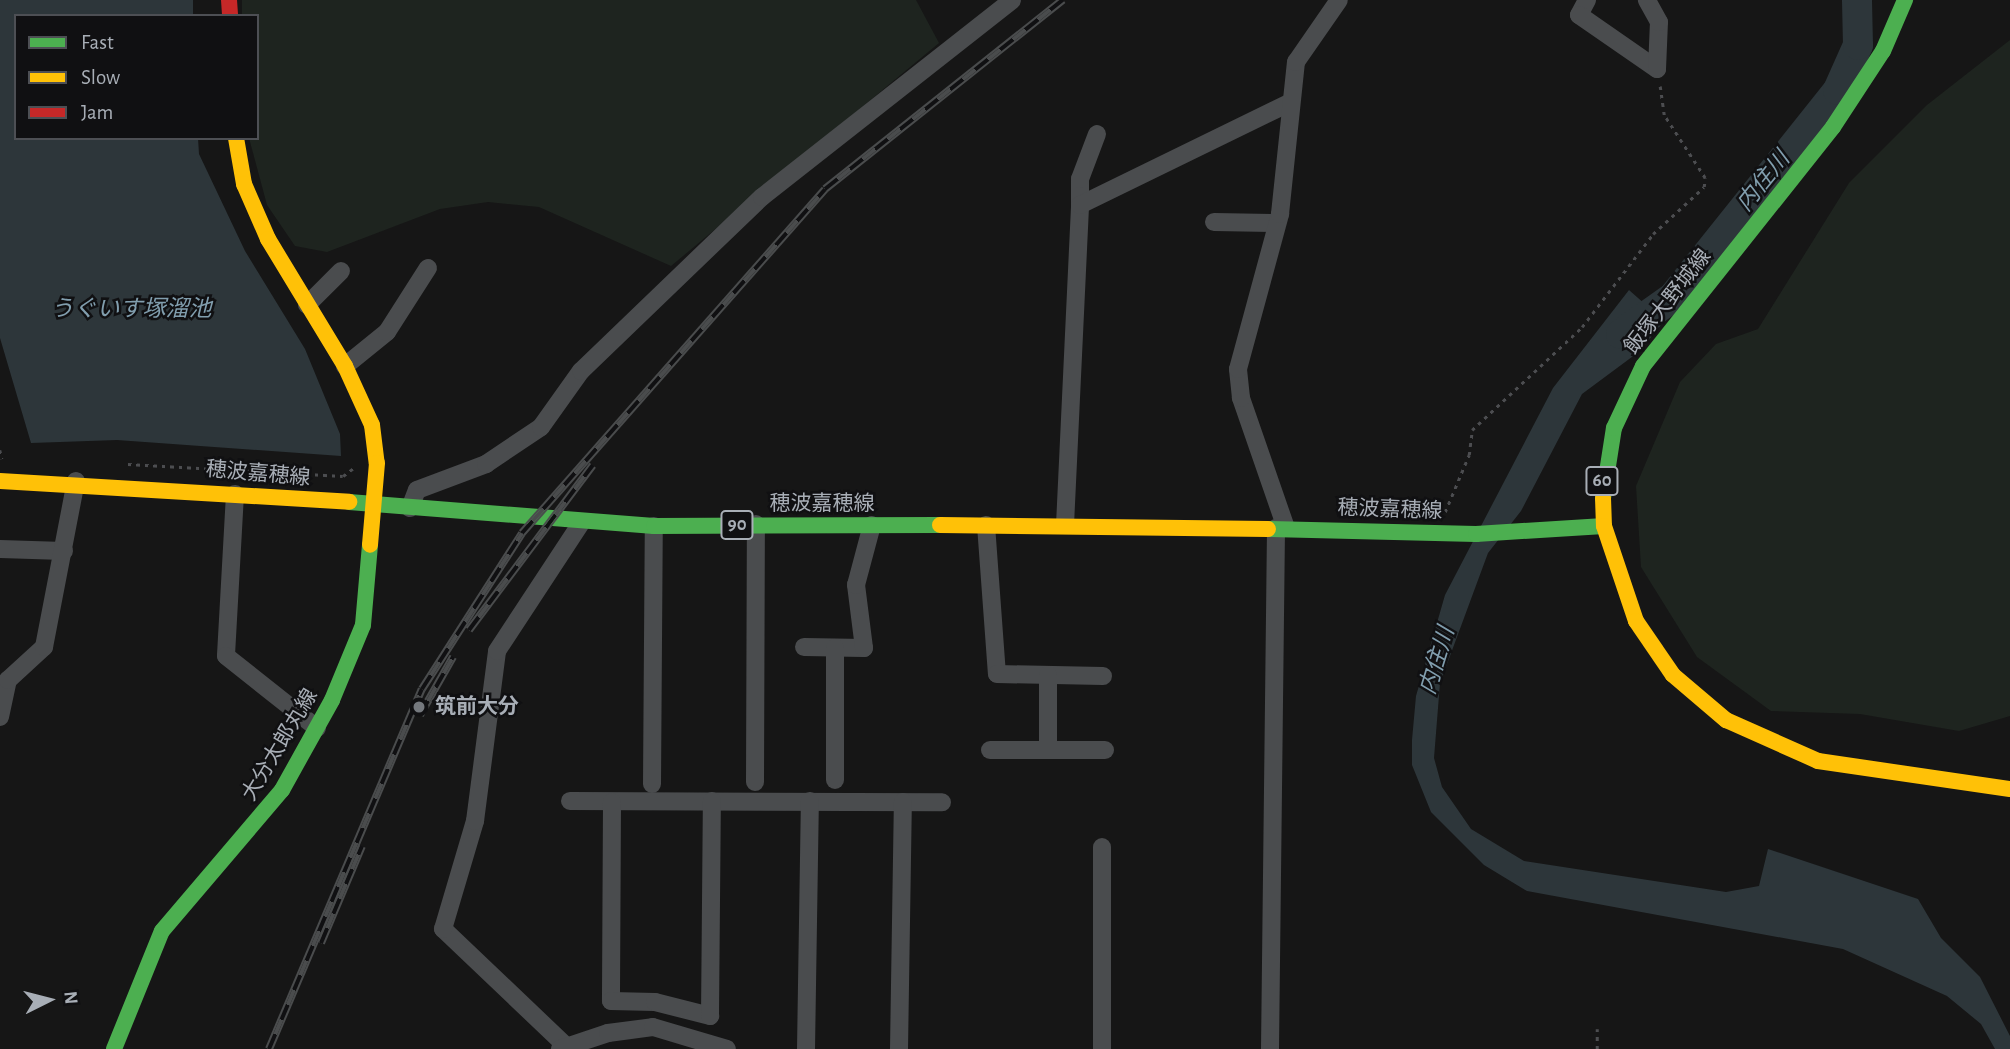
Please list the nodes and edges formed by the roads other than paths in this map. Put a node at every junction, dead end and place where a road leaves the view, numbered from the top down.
1 (1012, 0) edge
2 (1339, 0) edge
3 (1587, 0) edge
4 (1647, 0) edge
5 (1905, 0) edge
6 (1289, 103) junction
7 (1097, 134) dead end
8 (236, 140) edge
9 (1080, 205) junction
10 (1214, 222) dead end
11 (1277, 223) junction
12 (428, 268) dead end
13 (341, 271) dead end
14 (307, 305) junction
15 (345, 366) junction
16 (0, 481) edge
17 (76, 481) junction
18 (235, 494) junction
19 (373, 505) junction
20 (410, 508) junction
21 (581, 523) junction
22 (756, 524) junction
23 (986, 524) junction
24 (1066, 524) junction
25 (872, 525) junction
26 (654, 526) junction
27 (1604, 526) junction
28 (1281, 528) junction
29 (0, 549) edge
30 (64, 551) junction
31 (804, 647) dead end
32 (835, 648) junction
33 (1048, 675) junction
34 (1103, 676) dead end
35 (4, 680) edge
36 (0, 717) edge
37 (317, 728) junction
38 (990, 750) dead end
39 (1048, 750) junction
40 (1105, 750) dead end
41 (835, 780) dead end
42 (755, 782) dead end
43 (652, 784) dead end
44 (2010, 789) edge
45 (570, 801) dead end
46 (712, 801) junction
47 (810, 801) junction
48 (612, 802) junction
49 (903, 802) junction
50 (942, 802) dead end
51 (1102, 847) dead end
52 (569, 1047) edge
53 (114, 1049) edge
54 (727, 1049) edge
55 (806, 1049) edge
56 (899, 1049) edge
57 (1102, 1049) edge
58 (1270, 1049) edge

1 - 20 street
2 - 6 street
3 - 4 street
5 - 27 main road, 飯塚大野城線 / 60
6 - 9 street
6 - 11 street
7 - 9 street
8 - 14 main road, 大分太郎丸線
9 - 24 street
10 - 11 street
11 - 28 street
12 - 15 street
13 - 14 street
14 - 15 main road, 大分太郎丸線
15 - 19 main road, 大分太郎丸線
16 - 17 main road, 穂波嘉穂線 / 90
17 - 18 main road, 穂波嘉穂線 / 90
17 - 30 street
18 - 19 main road, 穂波嘉穂線 / 90
18 - 37 street
19 - 20 main road, 穂波嘉穂線 / 90
19 - 37 main road, 大分太郎丸線
20 - 21 main road, 穂波嘉穂線 / 90
21 - 26 main road, 穂波嘉穂線 / 90
21 - 52 street
22 - 25 main road, 穂波嘉穂線 / 90
22 - 26 main road, 穂波嘉穂線 / 90
22 - 42 street
23 - 24 main road, 穂波嘉穂線 / 90
23 - 25 main road, 穂波嘉穂線 / 90
23 - 33 street
24 - 28 main road, 穂波嘉穂線 / 90
25 - 32 street
26 - 43 street
27 - 28 main road, 穂波嘉穂線 / 90
27 - 44 main road, 飯塚大野城線 / 60
28 - 58 street
29 - 30 street
30 - 35 street
31 - 32 street
32 - 41 street
33 - 34 street
33 - 39 street
35 - 36 street
37 - 53 main road, 大分太郎丸線
38 - 39 street
39 - 40 street
45 - 48 street
46 - 47 street
46 - 48 street
46 - 48 street
47 - 49 street
47 - 55 street
49 - 50 street
49 - 56 street
51 - 57 street
52 - 54 street

